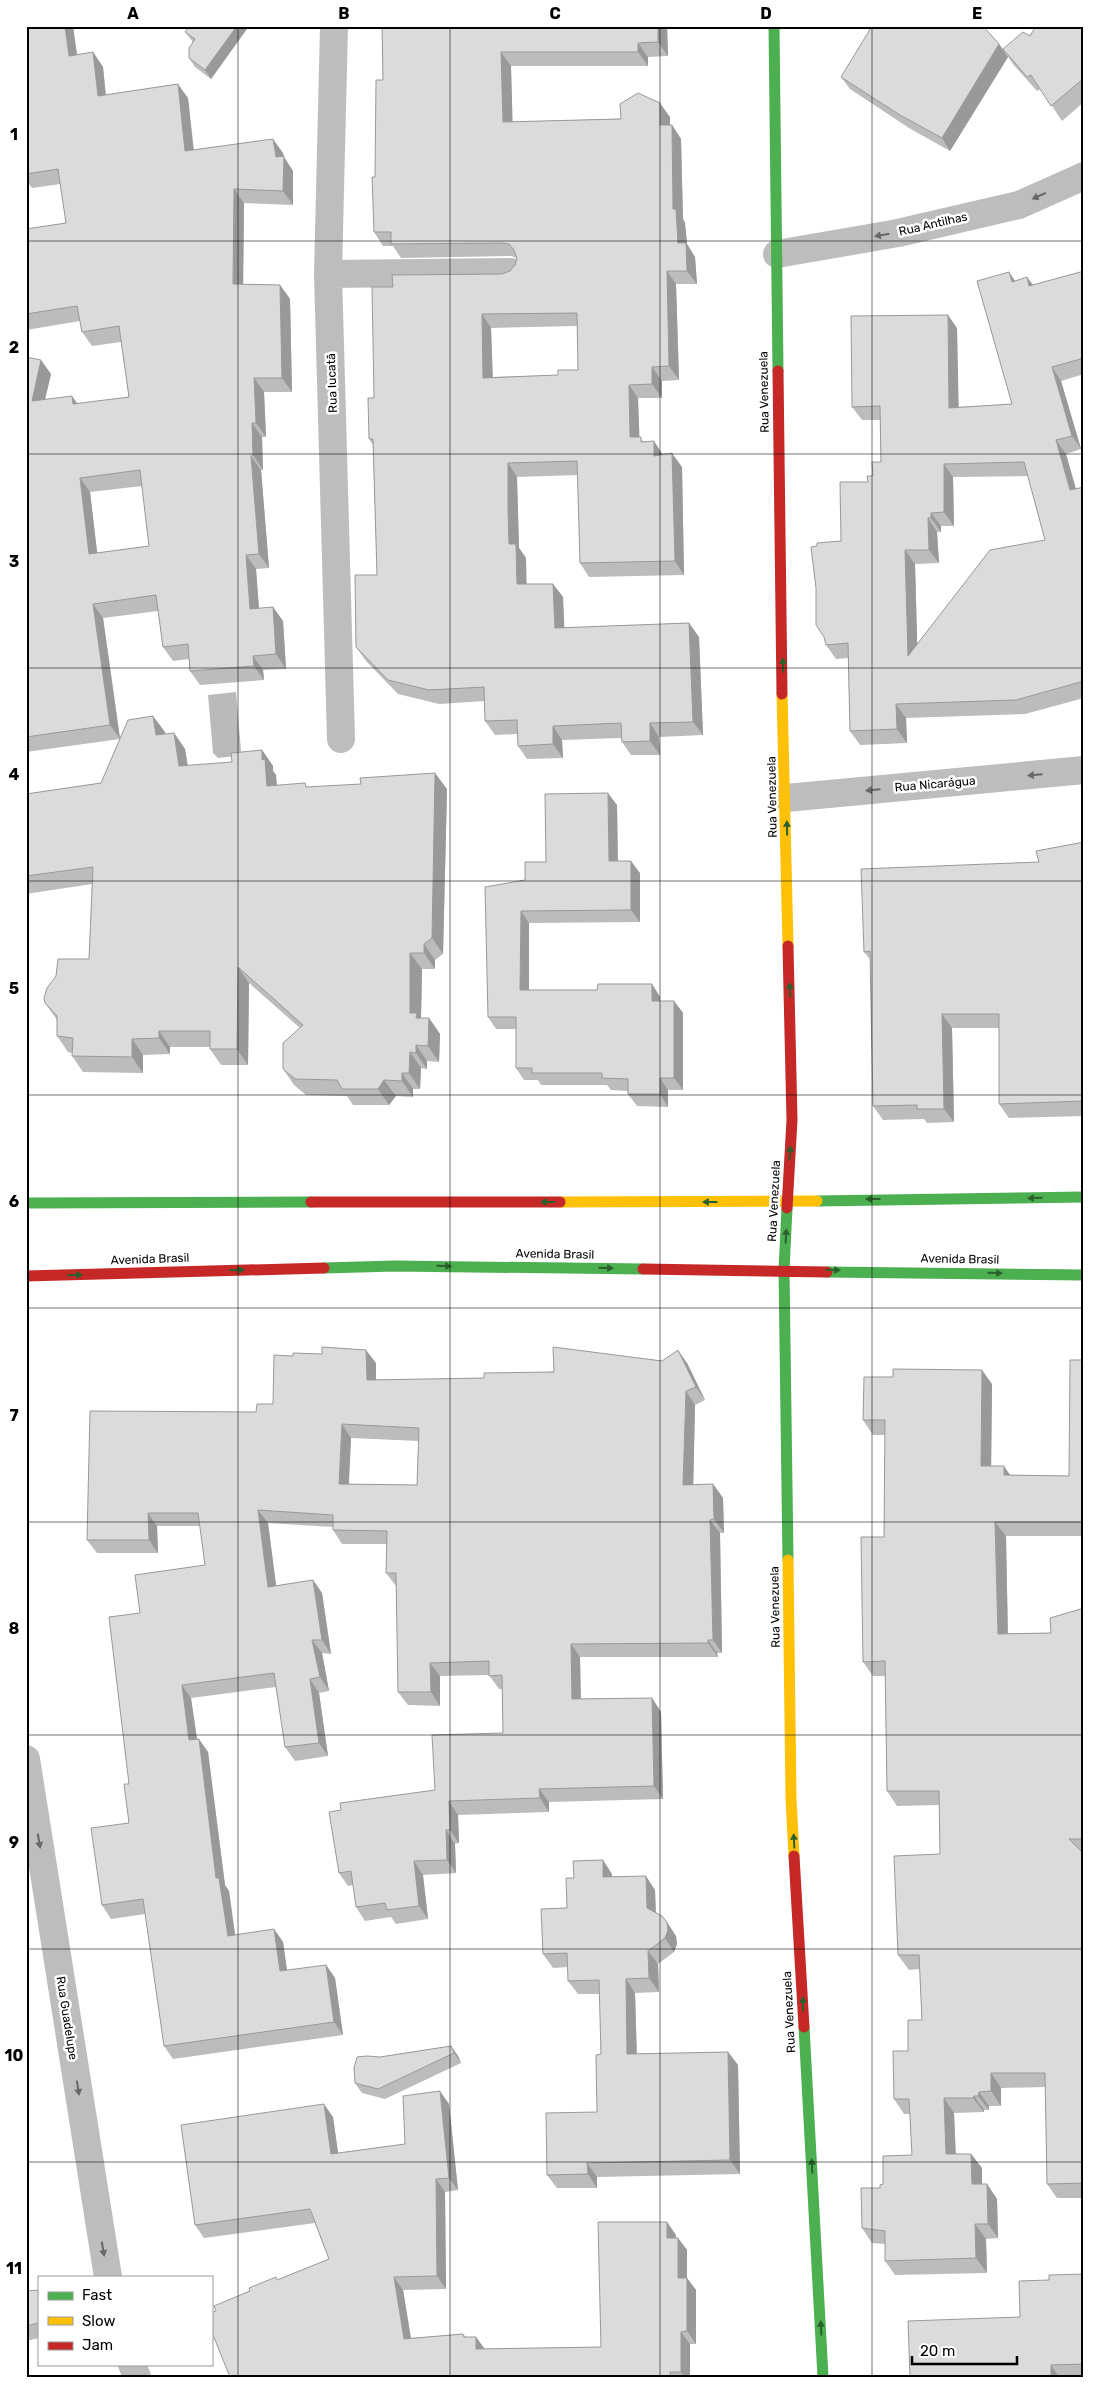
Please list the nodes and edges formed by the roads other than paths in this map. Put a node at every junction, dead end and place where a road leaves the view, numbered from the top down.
1 (334, 26) edge
2 (774, 26) edge
3 (1084, 176) edge
4 (777, 254) junction
5 (511, 272) edge
6 (328, 274) junction
7 (341, 739) dead end
8 (1084, 770) edge
9 (786, 798) junction
10 (1084, 1197) edge
11 (786, 1201) junction
12 (26, 1204) edge
13 (784, 1270) junction
14 (1084, 1275) edge
15 (26, 1276) edge
16 (26, 1759) edge
17 (108, 2276) edge
18 (823, 2377) edge

1 - 6 street, Rua Iucatã
2 - 4 street, Rua Venezuela
3 -> 4 street, Rua Antilhas
9 -> 4 street, Rua Venezuela
5 - 6 street
6 - 7 street, Rua Iucatã
8 -> 9 street, Rua Nicarágua
11 -> 9 street, Rua Venezuela
10 -> 11 street
11 -> 12 street
13 -> 11 street, Rua Venezuela
13 -> 14 street, Avenida Brasil
15 -> 13 street, Avenida Brasil
18 -> 13 street, Rua Venezuela
16 -> 17 street, Rua Guadelupe

